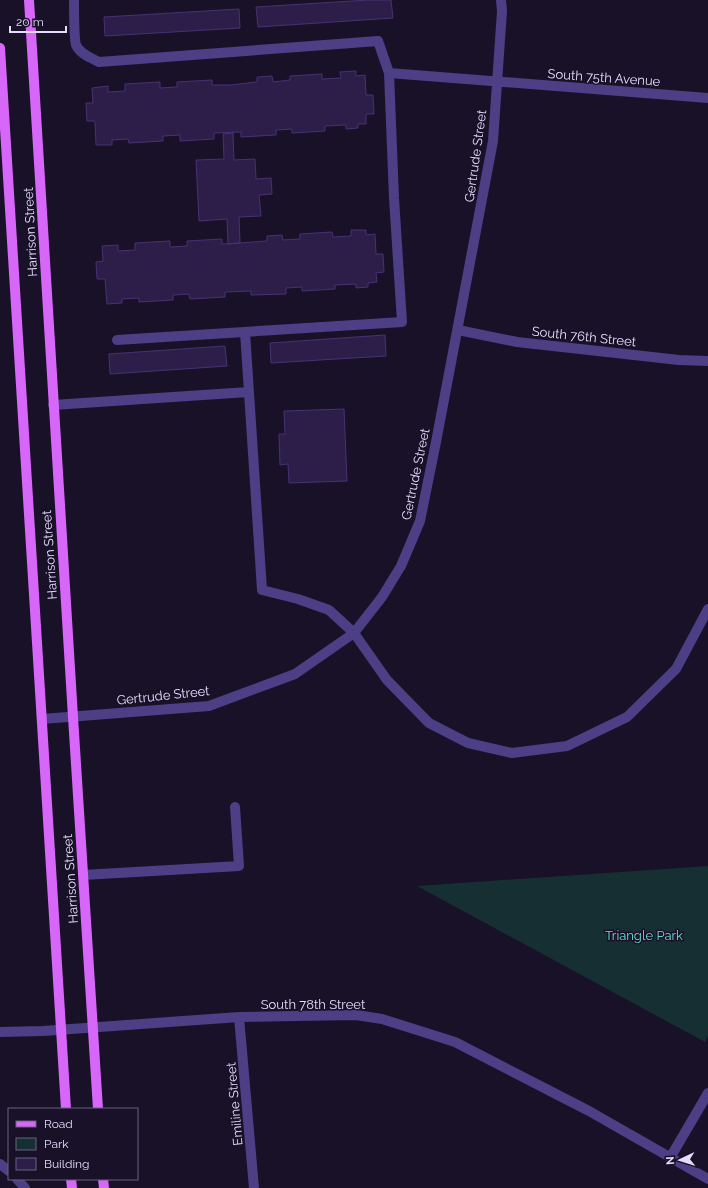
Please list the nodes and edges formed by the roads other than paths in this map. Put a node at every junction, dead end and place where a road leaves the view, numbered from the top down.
1 (28, 0) edge
2 (74, 0) edge
3 (502, 0) edge
4 (0, 48) edge
5 (389, 73) junction
6 (497, 82) junction
7 (708, 98) edge
8 (458, 330) junction
9 (245, 332) junction
10 (117, 340) dead end
11 (708, 361) edge
12 (248, 392) junction
13 (53, 405) junction
14 (708, 609) edge
15 (354, 633) junction
16 (73, 717) junction
17 (42, 719) junction
18 (235, 807) dead end
19 (83, 875) junction
20 (239, 1017) junction
21 (92, 1028) junction
22 (60, 1030) junction
23 (0, 1032) edge
24 (708, 1092) edge
25 (66, 1108) edge
26 (98, 1108) edge
27 (670, 1158) junction
28 (0, 1164) edge
29 (8, 1170) edge
30 (708, 1179) edge
31 (18, 1180) edge
32 (25, 1188) edge
33 (254, 1188) edge

1 - 13 main road, Harrison Street
2 - 5 street
3 - 6 street, Gertrude Street
4 - 17 main road, Harrison Street
5 - 6 street, South 75th Avenue
5 - 9 street
6 - 7 street, South 75th Avenue
6 - 8 street, Gertrude Street
8 - 11 street, South 76th Street
8 - 15 street, Gertrude Street
9 - 10 street
9 - 12 street
12 - 13 street
12 - 15 street
13 - 16 main road, Harrison Street
14 - 15 street
15 - 16 street, Gertrude Street
16 - 17 street, Gertrude Street
16 - 19 main road, Harrison Street
17 - 22 main road, Harrison Street
18 - 19 street
19 - 21 main road, Harrison Street
20 - 21 street, South 78th Street
20 - 27 street, South 78th Street
20 - 33 street, Emiline Street
21 - 22 street, South 78th Street
21 - 26 main road, Harrison Street
22 - 23 street, South 78th Street
22 - 25 main road, Harrison Street
24 - 27 street
27 - 30 street, South 78th Street
28 - 29 street
31 - 32 street

